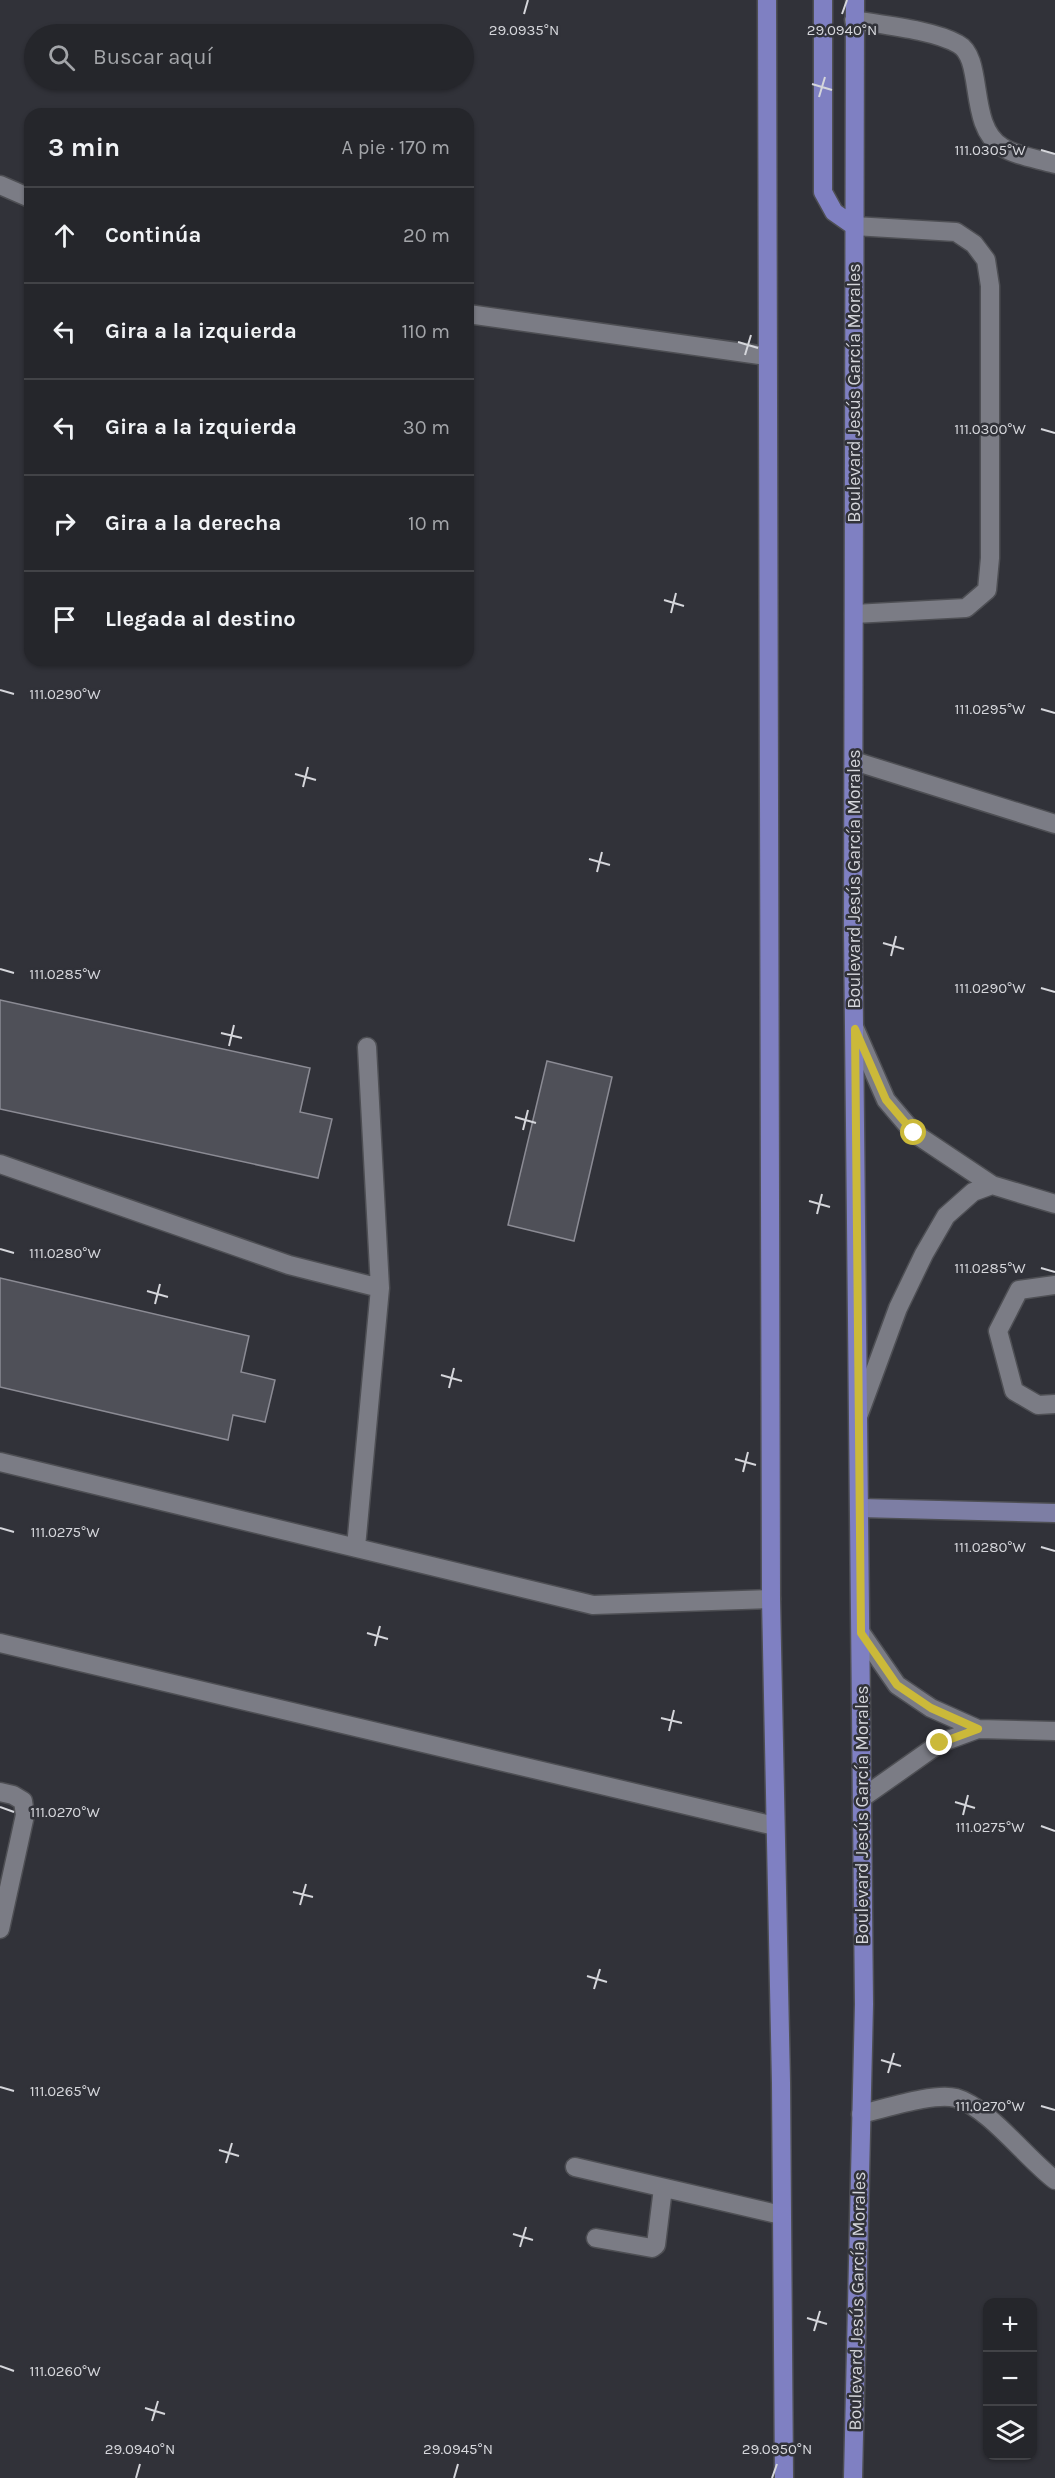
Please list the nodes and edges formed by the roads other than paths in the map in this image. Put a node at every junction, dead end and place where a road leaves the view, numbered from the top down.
1 (767, 0) edge
2 (824, 0) edge
3 (855, 0) edge
4 (854, 20) junction
5 (1055, 164) edge
6 (0, 185) edge
7 (24, 195) edge
8 (854, 226) junction
9 (474, 315) edge
10 (766, 356) junction
11 (854, 614) junction
12 (854, 761) junction
13 (1055, 824) edge
14 (855, 1029) junction
15 (367, 1047) dead end
16 (0, 1164) edge
17 (992, 1185) junction
18 (1055, 1204) edge
19 (1055, 1285) edge
20 (380, 1288) junction
21 (1055, 1404) edge
22 (858, 1414) junction
23 (0, 1462) edge
24 (860, 1508) junction
25 (1055, 1513) edge
26 (356, 1547) junction
27 (771, 1599) junction
28 (861, 1633) junction
29 (0, 1643) edge
30 (978, 1729) junction
31 (1055, 1731) edge
32 (0, 1792) edge
33 (862, 1798) junction
34 (775, 1826) junction
35 (0, 1929) edge
36 (861, 2114) junction
37 (575, 2167) dead end
38 (1055, 2180) edge
39 (663, 2188) junction
40 (782, 2216) junction
41 (596, 2238) dead end
42 (784, 2478) edge
43 (853, 2478) edge

1 - 10 main road
2 - 8 main road
3 - 4 main road, Boulevard Jesús García Morales
4 - 5 street
4 - 8 main road, Boulevard Jesús García Morales
6 - 7 street
8 - 11 main road, Boulevard Jesús García Morales
8 - 11 street
9 - 10 street
10 - 27 main road
11 - 12 main road, Boulevard Jesús García Morales
12 - 13 street
12 - 14 main road, Boulevard Jesús García Morales
14 - 17 street
14 - 22 main road, Boulevard Jesús García Morales
15 - 20 street
16 - 20 street
17 - 18 street
17 - 22 street
19 - 21 street
20 - 26 street
22 - 24 main road, Boulevard Jesús García Morales
23 - 26 street
24 - 25 street
24 - 28 main road, Boulevard Jesús García Morales
26 - 27 street
27 - 34 main road
28 - 30 street
28 - 33 main road, Boulevard Jesús García Morales
29 - 34 street
30 - 31 street
30 - 33 street
32 - 35 street
33 - 36 main road, Boulevard Jesús García Morales
34 - 40 main road
36 - 38 street
36 - 43 main road, Boulevard Jesús García Morales
37 - 39 street
39 - 40 street
39 - 41 street
40 - 42 main road

